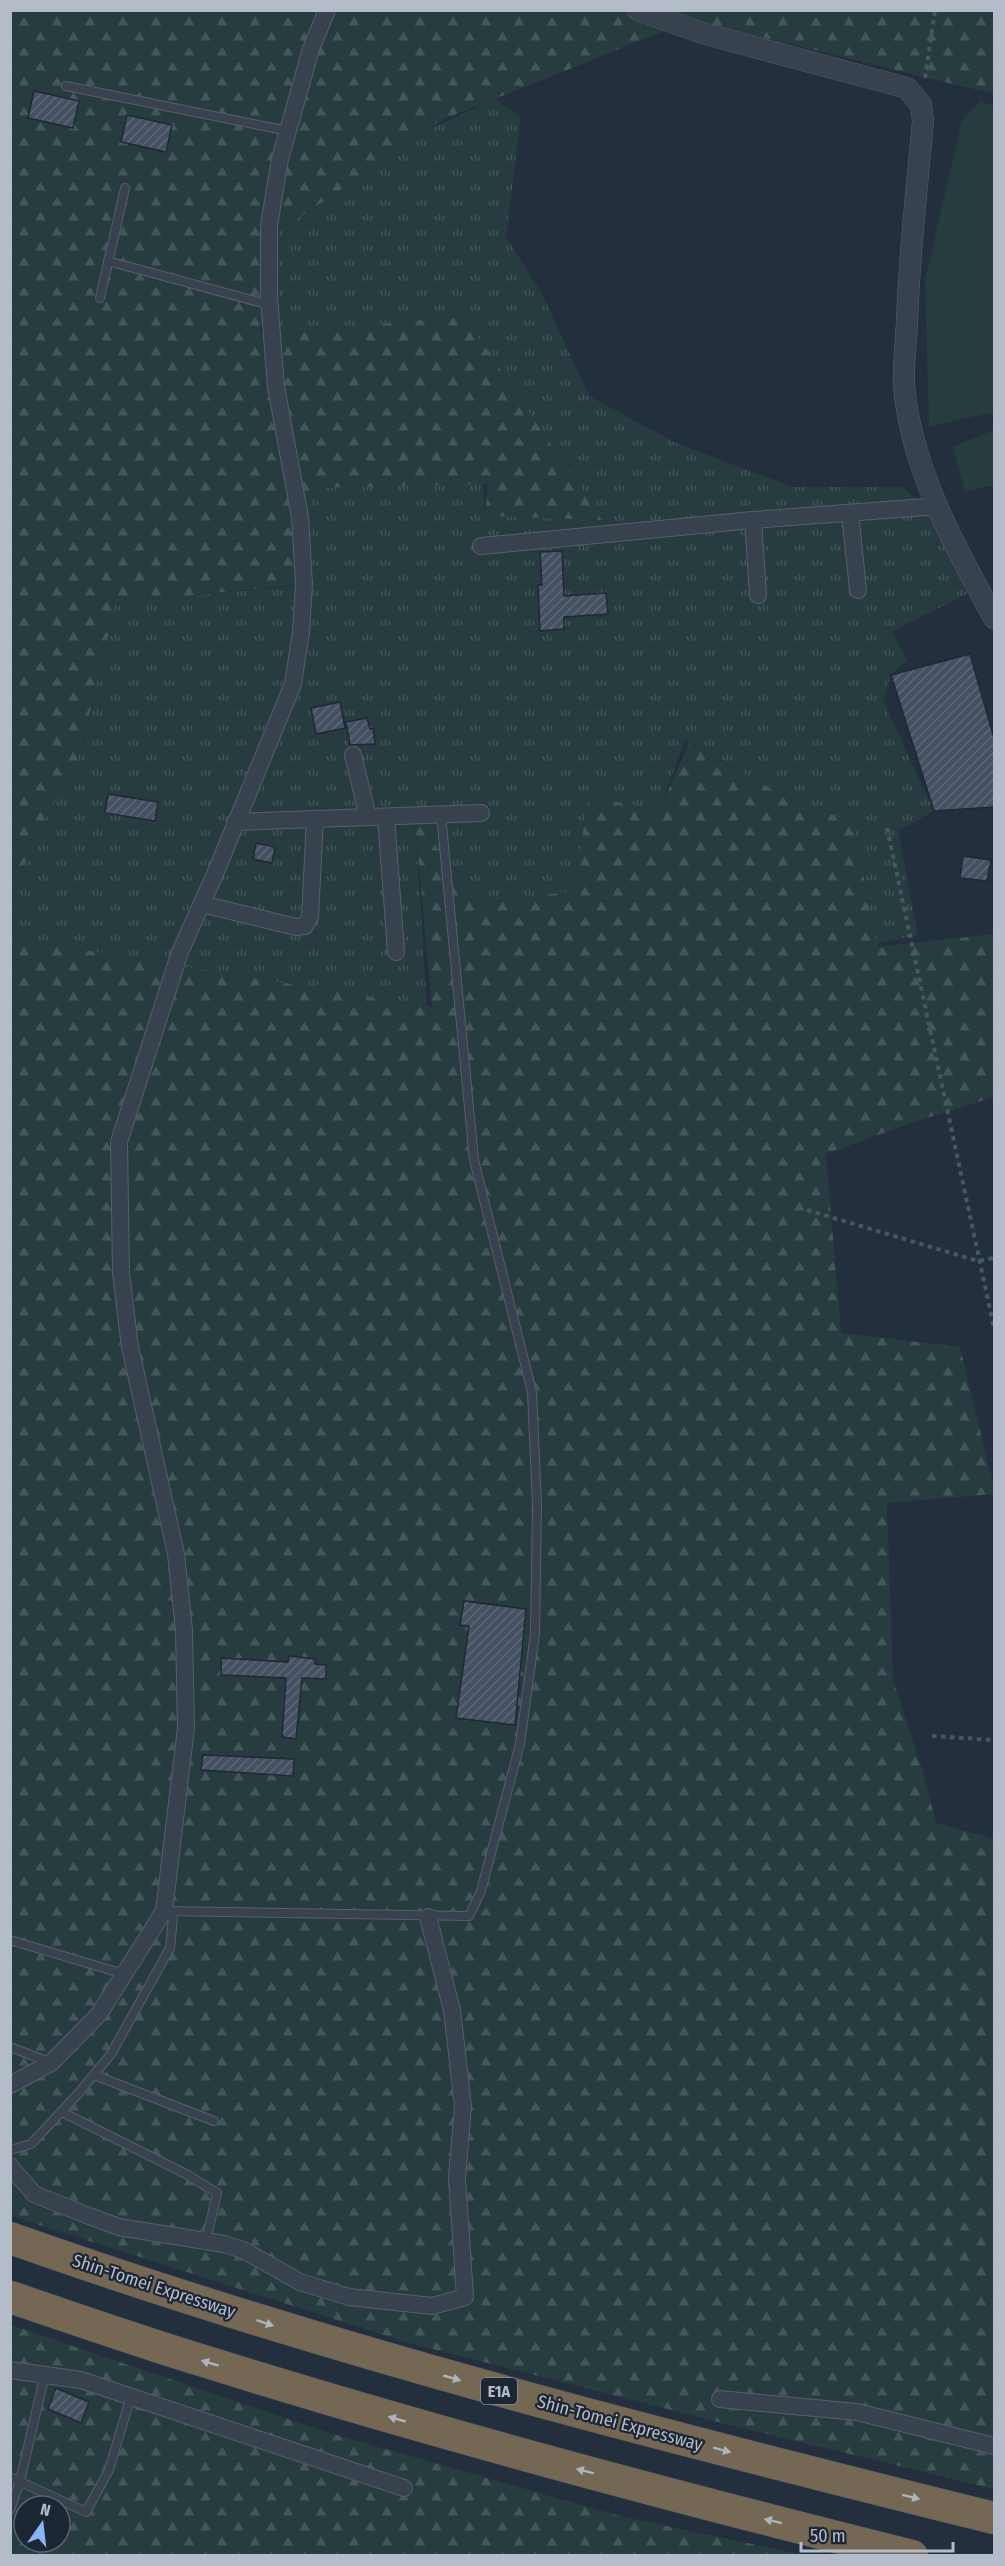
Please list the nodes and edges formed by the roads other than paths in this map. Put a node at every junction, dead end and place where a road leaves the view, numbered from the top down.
1 (327, 10) edge
2 (638, 10) edge
3 (66, 86) dead end
4 (288, 130) junction
5 (125, 188) dead end
6 (108, 261) junction
7 (100, 298) dead end
8 (270, 305) junction
9 (939, 506) junction
10 (850, 513) junction
11 (753, 520) junction
12 (481, 546) dead end
13 (858, 590) dead end
14 (758, 595) dead end
15 (994, 618) edge
16 (353, 755) dead end
17 (481, 813) dead end
18 (441, 814) junction
19 (368, 817) junction
20 (386, 817) junction
21 (315, 819) junction
22 (235, 822) junction
23 (202, 904) junction
24 (396, 952) dead end
25 (164, 1911) junction
26 (428, 1917) junction
27 (10, 1940) edge
28 (125, 1974) junction
29 (10, 2047) edge
30 (51, 2063) junction
31 (94, 2075) junction
32 (10, 2085) edge
33 (62, 2112) junction
34 (214, 2121) dead end
35 (10, 2150) edge
36 (10, 2166) edge
37 (10, 2238) edge
38 (206, 2241) junction
39 (10, 2297) edge
40 (10, 2370) edge
41 (45, 2374) junction
42 (131, 2396) junction
43 (720, 2399) dead end
44 (994, 2446) edge
45 (10, 2477) edge
46 (20, 2481) junction
47 (404, 2488) dead end
48 (10, 2510) edge
49 (994, 2518) edge
50 (912, 2556) edge

1 - 4 street
2 - 9 street
3 - 4 lane
4 - 8 street
5 - 6 lane
6 - 7 lane
6 - 8 lane
8 - 22 street
9 - 10 street
9 - 15 street
10 - 11 street
10 - 13 street
11 - 12 street
11 - 14 street
16 - 19 street
17 - 18 street
18 - 20 street
18 - 26 lane
19 - 20 street
19 - 21 street
20 - 24 street
21 - 22 street
21 - 23 street
22 - 23 street
23 - 25 street
25 - 26 lane
25 - 28 street
25 - 31 lane
26 - 38 street
27 - 28 lane
28 - 30 street
29 - 30 lane
30 - 32 street
31 - 33 lane
31 - 34 lane
33 - 35 lane
33 - 38 lane
36 - 38 street
37 -> 49 highway, Shin-Tomei Expressway / E1A
50 -> 39 highway
40 - 41 street
41 - 42 street
41 - 46 lane
42 - 46 lane
42 - 47 street
43 - 44 street
45 - 46 lane
46 - 48 lane

